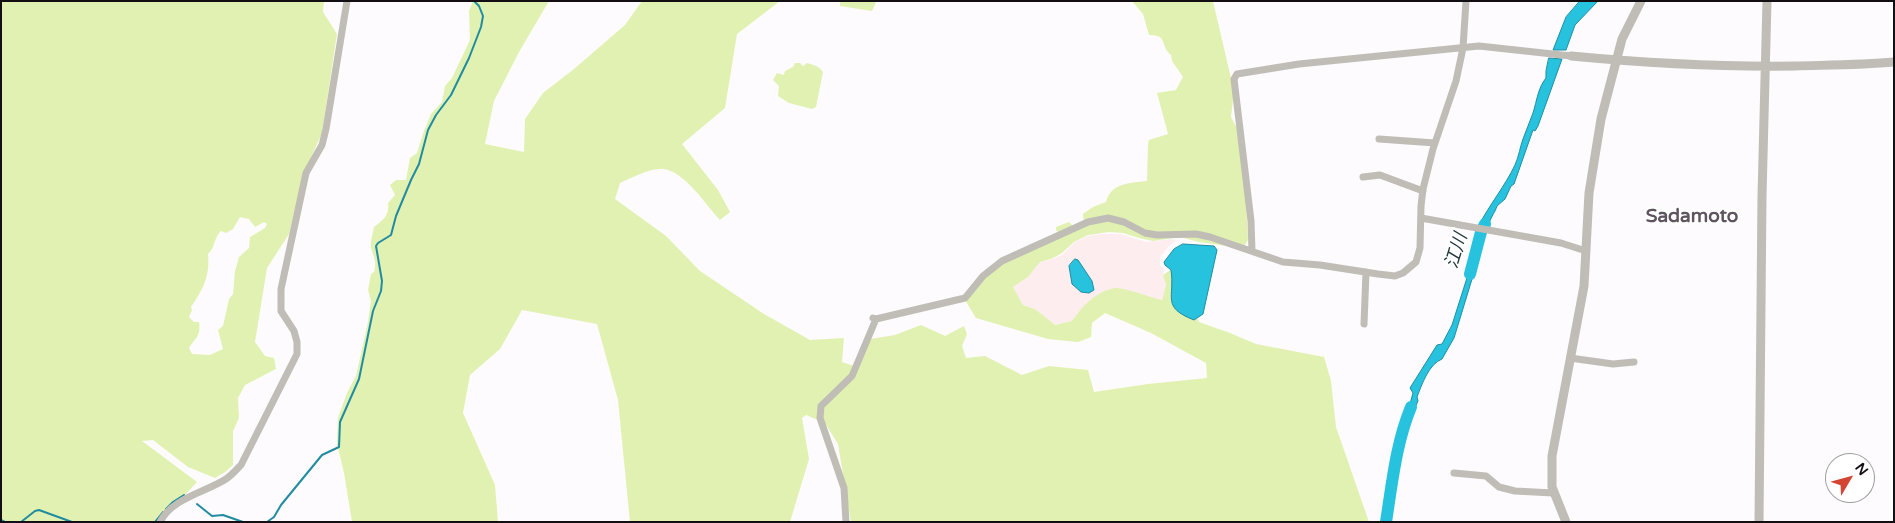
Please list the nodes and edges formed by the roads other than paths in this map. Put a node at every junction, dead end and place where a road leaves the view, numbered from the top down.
1 (347, 1) edge
2 (1466, 1) edge
3 (1641, 1) edge
4 (1767, 1) edge
5 (1463, 48) junction
6 (1571, 56) joint
7 (1616, 60) junction
8 (1894, 62) edge
9 (1766, 66) junction
10 (1378, 139) dead end
11 (1435, 143) junction
12 (1363, 176) dead end
13 (1423, 191) junction
14 (1421, 218) junction
15 (1252, 251) junction
16 (1586, 251) junction
17 (1366, 272) junction
18 (1364, 324) dead end
19 (1570, 358) junction
20 (1634, 362) dead end
21 (1454, 473) dead end
22 (1554, 493) junction
23 (160, 522) edge
24 (846, 522) edge
25 (1566, 522) edge
26 (1759, 522) edge

1 - 23 street
2 - 5 street
3 - 7 street
4 - 9 street
5 - 6 street
5 - 11 street
5 - 15 street
6 - 7 street
7 - 9 street
7 - 16 street
8 - 9 street
9 - 26 street
10 - 11 street
11 - 13 street
12 - 13 street
13 - 14 street
14 - 16 street
14 - 17 street
15 - 17 street
15 - 24 street
16 - 19 street
17 - 18 street
19 - 20 street
19 - 22 street
21 - 22 street
22 - 25 street

